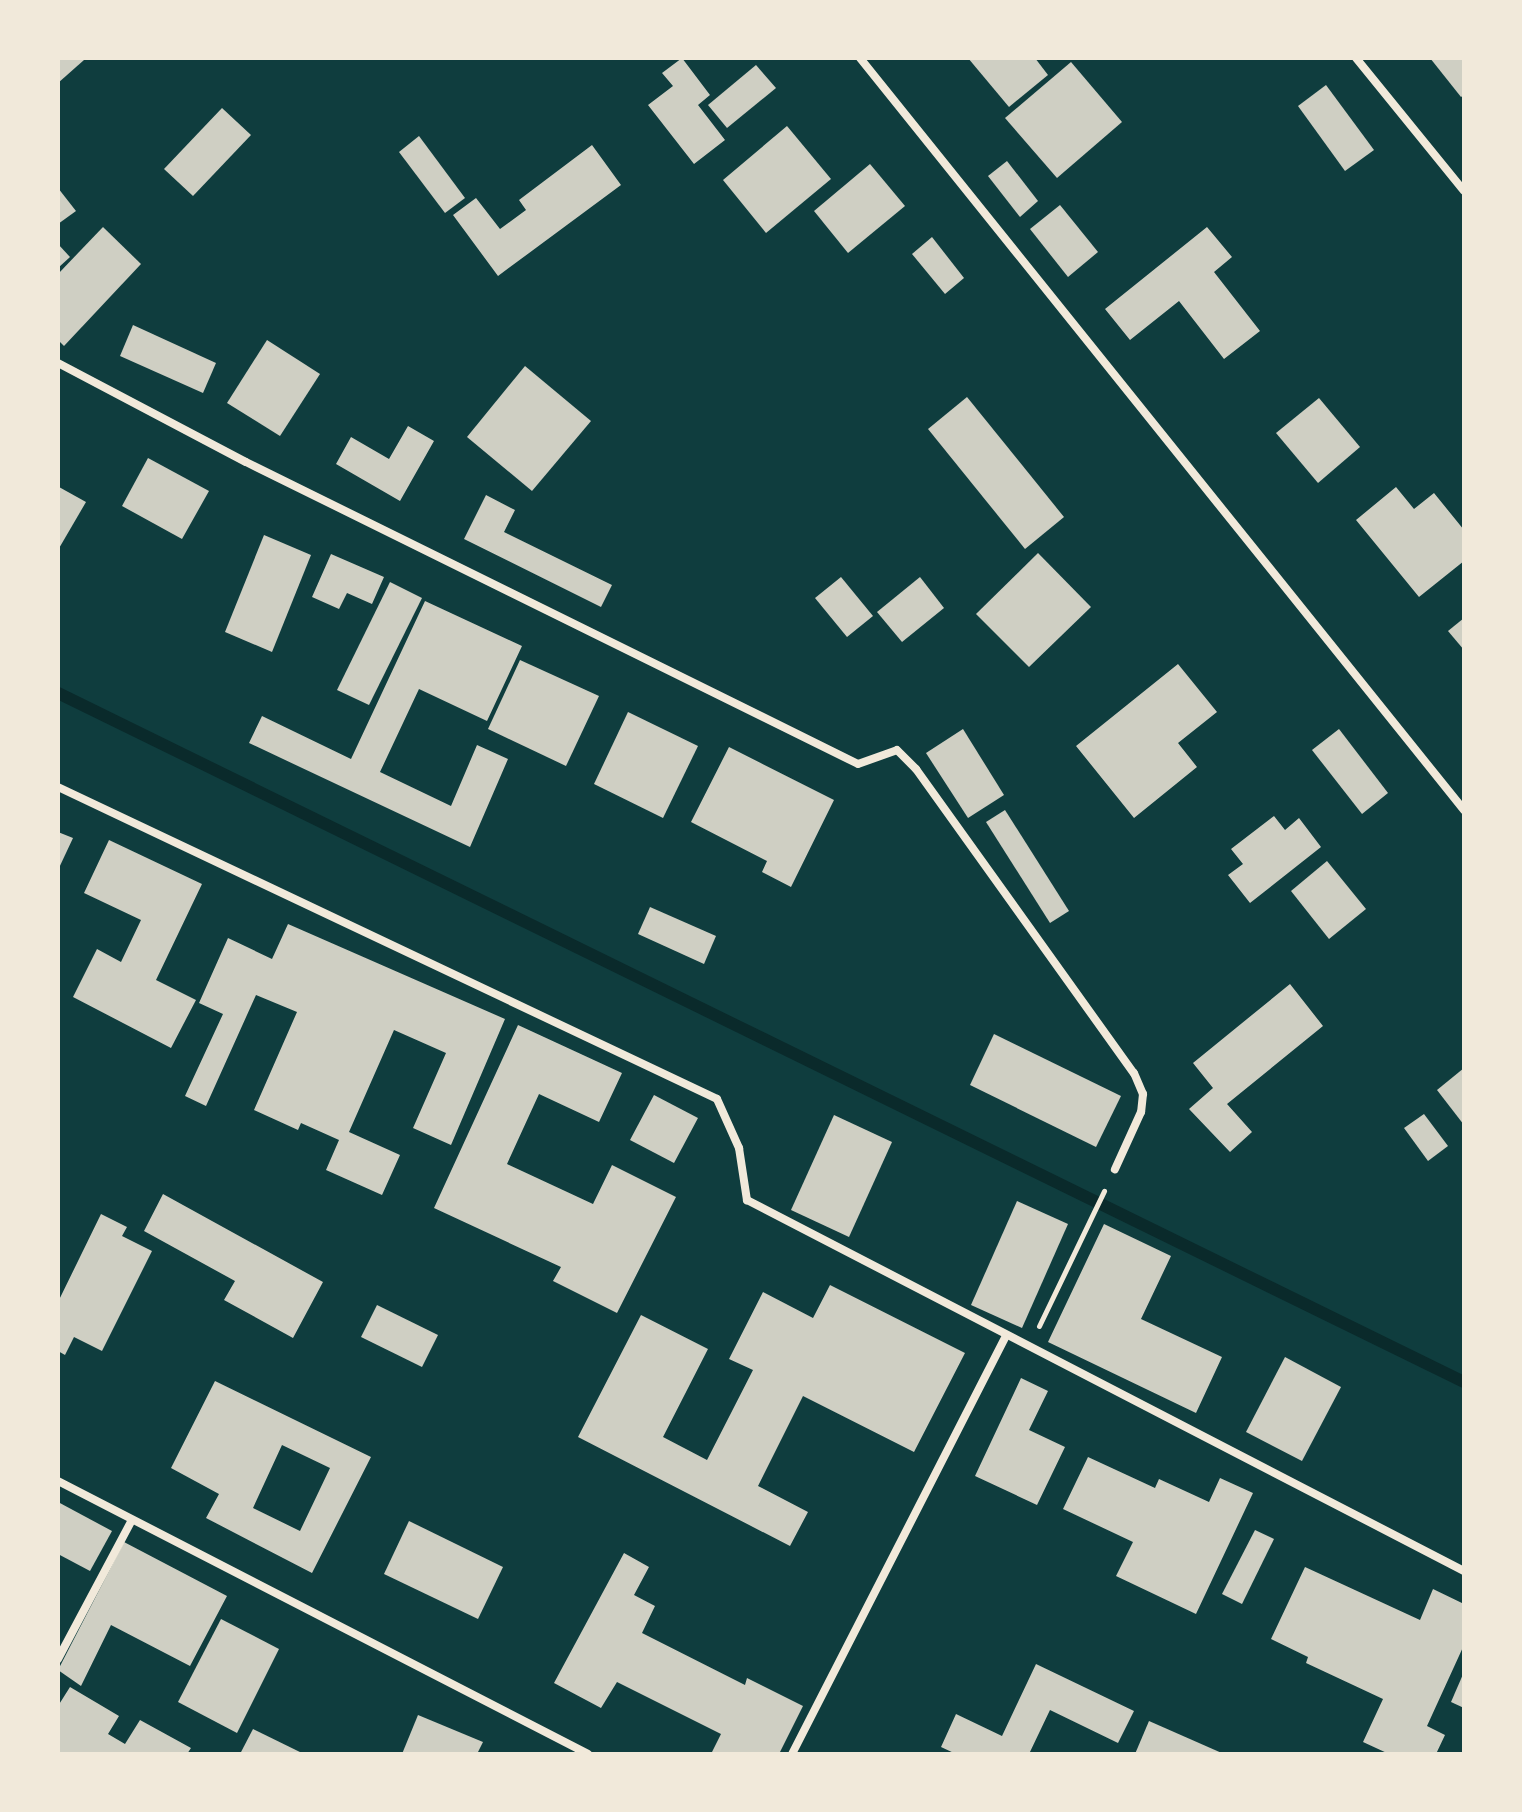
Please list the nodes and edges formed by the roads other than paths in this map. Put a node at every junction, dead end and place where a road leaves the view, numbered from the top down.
1 (860, 58) edge
2 (1356, 58) edge
3 (1464, 191) edge
4 (58, 363) edge
5 (58, 787) edge
6 (1464, 810) edge
7 (1115, 1169) dead end
8 (1005, 1337) junction
9 (58, 1481) edge
10 (132, 1520) junction
11 (1464, 1571) edge
12 (58, 1659) edge
13 (588, 1754) edge
14 (792, 1754) edge

1 - 6 street
2 - 3 street
4 - 7 street
5 - 8 street
8 - 11 street
8 - 14 street
9 - 10 street
10 - 12 street
10 - 13 street

